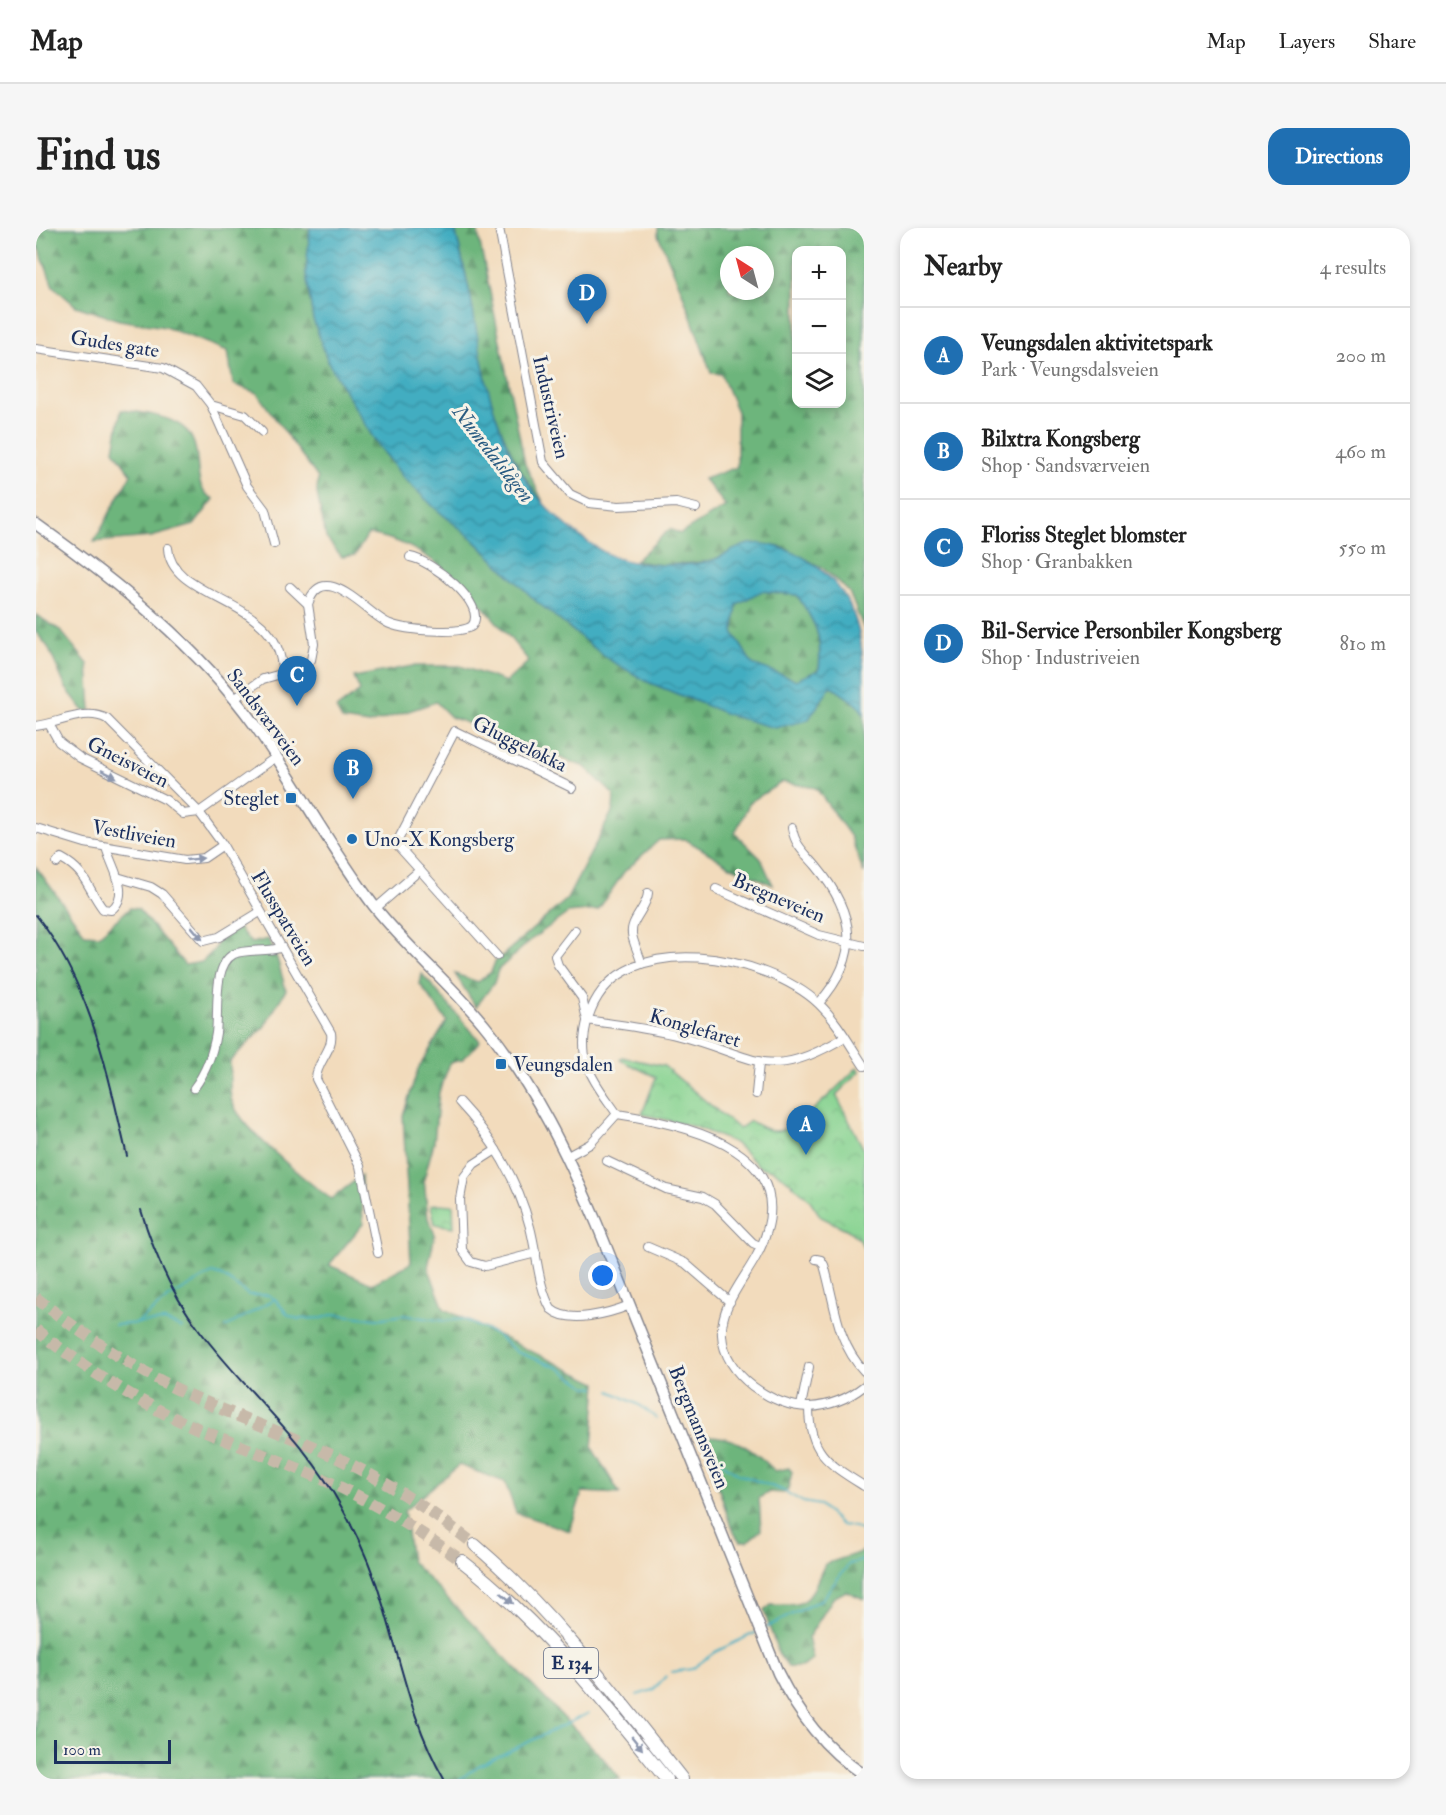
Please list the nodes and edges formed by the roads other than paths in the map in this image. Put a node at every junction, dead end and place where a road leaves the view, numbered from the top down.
1 (499, 228) edge
2 (36, 349) edge
3 (211, 405) junction
4 (261, 432) dead end
5 (696, 508) dead end
6 (36, 524) edge
7 (274, 544) dead end
8 (168, 548) dead end
9 (410, 557) dead end
10 (290, 587) dead end
11 (308, 604) junction
12 (282, 673) junction
13 (234, 699) junction
14 (49, 724) junction
15 (36, 726) edge
16 (276, 757) junction
17 (572, 788) dead end
18 (200, 812) junction
19 (36, 828) edge
20 (792, 828) dead end
21 (223, 845) junction
22 (106, 847) junction
23 (57, 863) dead end
24 (420, 870) junction
25 (117, 876) junction
26 (716, 889) dead end
27 (648, 893) dead end
28 (376, 908) junction
29 (260, 912) junction
30 (575, 930) dead end
31 (850, 943) junction
32 (864, 946) edge
33 (280, 948) junction
34 (497, 956) dead end
35 (641, 962) junction
36 (819, 1003) junction
37 (587, 1020) junction
38 (845, 1037) junction
39 (759, 1063) junction
40 (864, 1066) edge
41 (522, 1075) joint
42 (194, 1088) dead end
43 (756, 1094) dead end
44 (459, 1102) dead end
45 (617, 1114) junction
46 (496, 1150) junction
47 (566, 1157) junction
48 (607, 1161) dead end
49 (760, 1246) junction
50 (648, 1247) dead end
51 (378, 1253) dead end
52 (536, 1253) junction
53 (816, 1259) dead end
54 (730, 1302) junction
55 (630, 1305) junction
56 (809, 1367) dead end
57 (864, 1371) edge
58 (864, 1386) edge
59 (805, 1406) junction
60 (864, 1486) edge
61 (475, 1545) tunnel mouth
62 (462, 1561) tunnel mouth
63 (864, 1775) edge
64 (666, 1779) edge
65 (682, 1779) edge

1 - 5 street, Industriveien
2 - 3 street, Gudes gate
3 - 4 street
3 - 7 street, Gudes gate
6 - 13 main road, Sandsværveien
8 - 12 street
9 - 11 street
10 - 11 street
11 - 12 street
12 - 13 street
13 - 16 main road, Sandsværveien
14 - 15 street
14 -> 18 street, Gneisveien
14 - 18 street, Flusspatveien
16 - 18 street
16 - 28 main road, Sandsværveien
17 - 24 street, Gluggeløkka
18 - 21 street, Flusspatveien
19 - 22 street, Vestliveien
20 - 31 street
22 -> 21 street, Vestliveien
21 - 29 street, Flusspatveien
22 - 25 street
23 - 25 street
24 - 28 street
24 - 34 street
25 -> 29 street
26 - 31 street, Bregneveien
27 - 35 street
28 - 41 main road, Sandsværveien
29 - 33 street, Flusspatveien
30 - 37 street
31 - 32 street, Bregneveien
31 - 36 street
33 - 42 street
33 - 51 street, Flusspatveien
35 - 36 street
35 - 37 street
36 - 38 street
37 - 39 street, Konglefaret
37 - 45 street
38 - 39 street, Konglefaret
38 - 40 street
39 - 43 street, Konglefaret
41 - 47 main road, Bergmannsveien
44 - 46 street
45 - 47 street
45 - 49 street
46 - 52 street
46 - 52 street
47 - 55 main road, Bergmannsveien
48 - 49 street
49 - 54 street
50 - 54 street
52 - 55 street
53 - 57 street
54 - 59 street
55 - 63 main road, Bergmannsveien
56 - 59 street
58 - 59 street
59 - 60 street
61 - 65 highway, E 134
62 -> 64 highway, E 134

